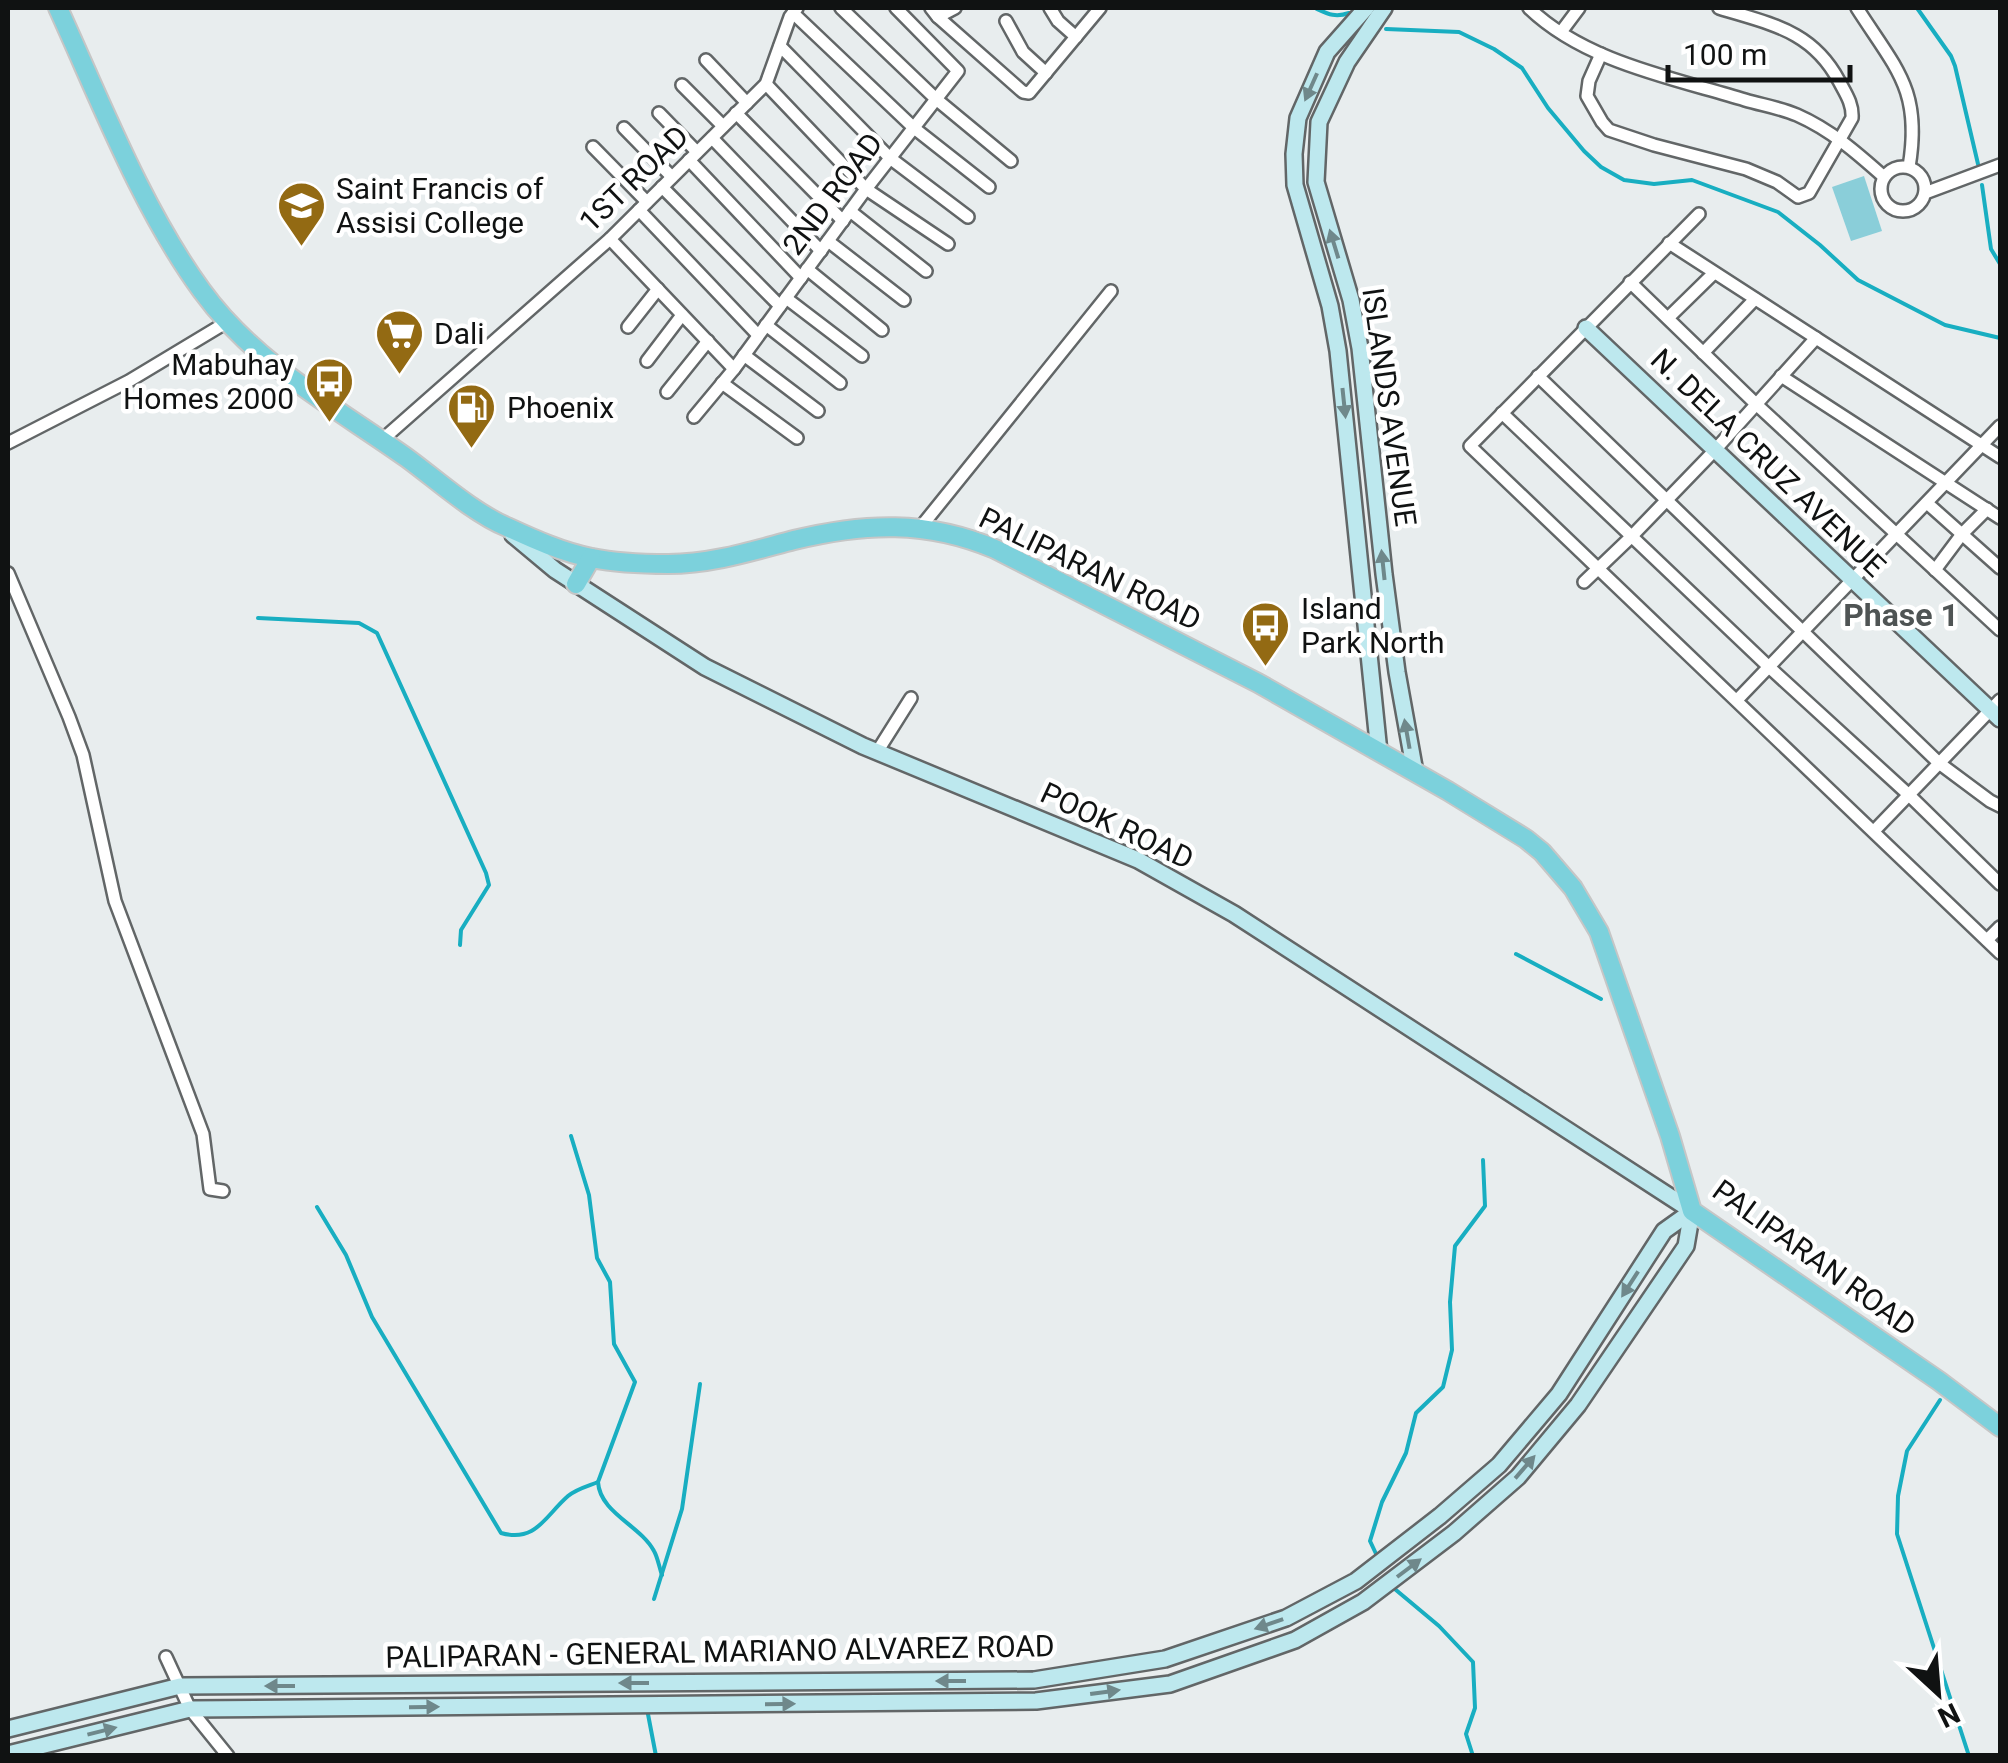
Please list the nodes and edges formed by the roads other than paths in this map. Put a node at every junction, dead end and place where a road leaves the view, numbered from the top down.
1 (58, 8) edge
2 (840, 8) edge
3 (896, 8) edge
4 (955, 8) edge
5 (1050, 8) edge
6 (1100, 8) edge
7 (1366, 8) edge
8 (1384, 8) edge
9 (1529, 8) edge
10 (1578, 8) edge
11 (1718, 8) edge
12 (1857, 8) edge
13 (791, 11) edge
14 (935, 12) edge
15 (1006, 21) dead end
16 (1562, 32) junction
17 (1076, 37) junction
18 (780, 46) junction
19 (1601, 54) junction
20 (706, 60) dead end
21 (1046, 73) junction
22 (766, 84) junction
23 (682, 85) dead end
24 (936, 99) junction
25 (747, 103) junction
26 (659, 114) dead end
27 (736, 114) junction
28 (724, 126) junction
29 (624, 128) dead end
30 (914, 128) junction
31 (712, 138) junction
32 (1840, 138) junction
33 (593, 148) dead end
34 (693, 156) junction
35 (890, 158) junction
36 (1011, 161) dead end
37 (2000, 164) edge
38 (1909, 167) junction
39 (672, 177) junction
40 (1884, 177) junction
41 (662, 187) junction
42 (989, 187) dead end
43 (866, 189) junction
44 (1925, 192) junction
45 (643, 206) junction
46 (1699, 214) dead end
47 (846, 216) junction
48 (968, 217) dead end
49 (610, 239) junction
50 (948, 244) dead end
51 (1669, 244) junction
52 (824, 246) junction
53 (926, 270) dead end
54 (1714, 273) junction
55 (804, 274) junction
56 (1630, 282) junction
57 (658, 289) junction
58 (1110, 290) dead end
59 (1756, 299) junction
60 (904, 300) dead end
61 (783, 302) junction
62 (682, 315) junction
63 (1668, 318) junction
64 (227, 322) junction
65 (628, 328) dead end
66 (1586, 328) junction
67 (762, 330) junction
68 (882, 330) dead end
69 (1816, 338) junction
70 (708, 341) junction
71 (1703, 353) junction
72 (744, 355) junction
73 (862, 356) dead end
74 (647, 360) dead end
75 (734, 369) junction
76 (1538, 376) junction
77 (1781, 376) junction
78 (722, 383) junction
79 (840, 383) dead end
80 (667, 392) dead end
81 (1757, 405) junction
82 (818, 411) dead end
83 (1502, 413) junction
84 (694, 417) dead end
85 (2000, 426) edge
86 (797, 438) dead end
87 (382, 440) junction
88 (8, 444) edge
89 (1982, 446) junction
90 (1715, 450) junction
91 (2000, 458) edge
92 (1946, 482) junction
93 (1665, 500) junction
94 (1926, 503) junction
95 (1988, 509) junction
96 (2000, 518) edge
97 (502, 526) junction
98 (920, 528) junction
99 (1898, 534) junction
100 (1962, 534) junction
101 (1631, 537) junction
102 (591, 558) junction
103 (1598, 568) junction
104 (2000, 568) edge
105 (1935, 570) junction
106 (8, 573) edge
107 (1851, 580) junction
108 (1584, 582) dead end
109 (576, 584) junction
110 (2000, 629) edge
111 (1804, 631) junction
112 (1769, 667) junction
113 (911, 698) dead end
114 (1737, 700) junction
115 (1997, 710) edge
116 (878, 752) junction
117 (1380, 752) junction
118 (1939, 763) junction
119 (1414, 772) junction
120 (1909, 795) junction
121 (2000, 806) edge
122 (1874, 831) junction
123 (1985, 868) junction
124 (2000, 871) edge
125 (2000, 884) edge
126 (2000, 927) edge
127 (1987, 940) junction
128 (2000, 953) edge
129 (223, 1191) dead end
130 (1692, 1211) junction
131 (1560, 1394) junction
132 (1578, 1405) junction
133 (2000, 1427) edge
134 (166, 1658) dead end
135 (180, 1686) junction
136 (190, 1709) junction
137 (8, 1729) edge
138 (8, 1754) edge
139 (228, 1756) edge

1 - 64 main road, PALIPARAN ROAD
2 - 24 street
3 - 24 street, 2ND ROAD
4 - 14 street
5 - 17 street
6 - 17 street
7 -> 117 street, ISLANDS AVENUE
119 -> 8 street, ISLANDS AVENUE
9 - 16 street
10 - 16 street
11 - 32 street
12 - 38 street
13 - 18 street, 1ST ROAD
13 - 30 street
14 - 21 street
15 - 21 street
16 - 19 street
17 - 21 street
18 - 22 street, 1ST ROAD
18 - 35 street
19 - 32 street
19 - 32 street
20 - 25 street
22 - 25 street, 1ST ROAD
22 - 43 street
23 - 28 street
24 - 30 street, 2ND ROAD
24 - 36 street
25 - 27 street, 1ST ROAD
26 - 34 street
27 - 28 street, 1ST ROAD
27 - 47 street
28 - 31 street, 1ST ROAD
29 - 39 street
30 - 35 street, 2ND ROAD
30 - 42 street
31 - 34 street, 1ST ROAD
31 - 52 street
32 - 40 street
33 - 45 street
34 - 39 street, 1ST ROAD
34 - 55 street
35 - 43 street, 2ND ROAD
35 - 48 street
37 - 44 street
38 - 40 street
38 - 44 street
39 - 41 street, 1ST ROAD
40 - 44 street
41 - 45 street, 1ST ROAD
41 - 61 street
43 - 47 street, 2ND ROAD
43 - 50 street
45 - 49 street, 1ST ROAD
45 - 67 street
46 - 51 street
47 - 52 street, 2ND ROAD
47 - 53 street
49 - 57 street
49 - 87 street, 1ST ROAD
51 - 54 street
51 - 56 street
52 - 55 street, 2ND ROAD
52 - 60 street
54 - 59 street
54 - 63 street
55 - 61 street, 2ND ROAD
55 - 68 street
56 - 63 street
56 - 66 street
57 - 62 street
57 - 65 street
58 - 98 street
59 - 69 street
59 - 71 street
61 - 67 street, 2ND ROAD
61 - 73 street
62 - 70 street
62 - 74 street
63 - 71 street
64 - 87 main road, PALIPARAN ROAD
64 - 88 street
66 - 76 street
66 - 90 street, N. DELA CRUZ AVENUE
67 - 72 street, 2ND ROAD
67 - 79 street
69 - 77 street
69 - 89 street
70 - 75 street
70 - 80 street
71 - 81 street
72 - 75 street, 2ND ROAD
72 - 82 street
75 - 78 street, 2ND ROAD
76 - 83 street
76 - 93 street
77 - 81 street
77 - 92 street
78 - 84 street, 2ND ROAD
78 - 86 street
81 - 90 street
81 - 99 street
83 - 101 street
83 - 103 street
85 - 89 street
87 - 97 main road, PALIPARAN ROAD
89 - 91 street
89 - 92 street
90 - 93 street
90 - 107 street, N. DELA CRUZ AVENUE
92 - 94 street
92 - 95 street
93 - 101 street
93 - 111 street
94 - 99 street
94 - 100 street
95 - 96 street
95 - 100 street
97 - 102 main road, PALIPARAN ROAD
97 - 109 street, POOK ROAD
98 - 102 main road, PALIPARAN ROAD
98 - 117 main road, PALIPARAN ROAD
99 - 105 street
99 - 107 street
100 - 104 street
100 - 105 street
101 - 103 street
101 - 112 street
102 - 109 main road
103 - 108 street
103 - 114 street
105 - 110 street
106 - 129 street
107 - 111 street
107 - 115 street, N. DELA CRUZ AVENUE
109 - 116 street, POOK ROAD
111 - 112 street
111 - 118 street
112 - 114 street
112 - 120 street
113 - 116 street
114 - 122 street
115 - 118 street
116 - 130 street, POOK ROAD
117 - 119 main road, PALIPARAN ROAD
118 - 120 street
118 - 121 street
119 - 130 main road, PALIPARAN ROAD
120 - 122 street
120 - 123 street
122 - 127 street
123 - 124 street
123 - 125 street
126 - 127 street
127 - 128 street
130 -> 131 street, PALIPARAN - GENERAL MARIANO ALVAREZ ROAD
130 - 132 street, PALIPARAN - GENERAL MARIANO ALVAREZ ROAD
130 - 133 main road, PALIPARAN ROAD
131 - 132 street
131 -> 135 street, PALIPARAN - GENERAL MARIANO ALVAREZ ROAD
136 -> 132 street, PALIPARAN - GENERAL MARIANO ALVAREZ ROAD
134 - 135 street
135 - 136 street
135 - 137 street, PALIPARAN - GENERAL MARIANO ALVAREZ ROAD
138 -> 136 street, PALIPARAN - GENERAL MARIANO ALVAREZ ROAD
136 - 139 street

